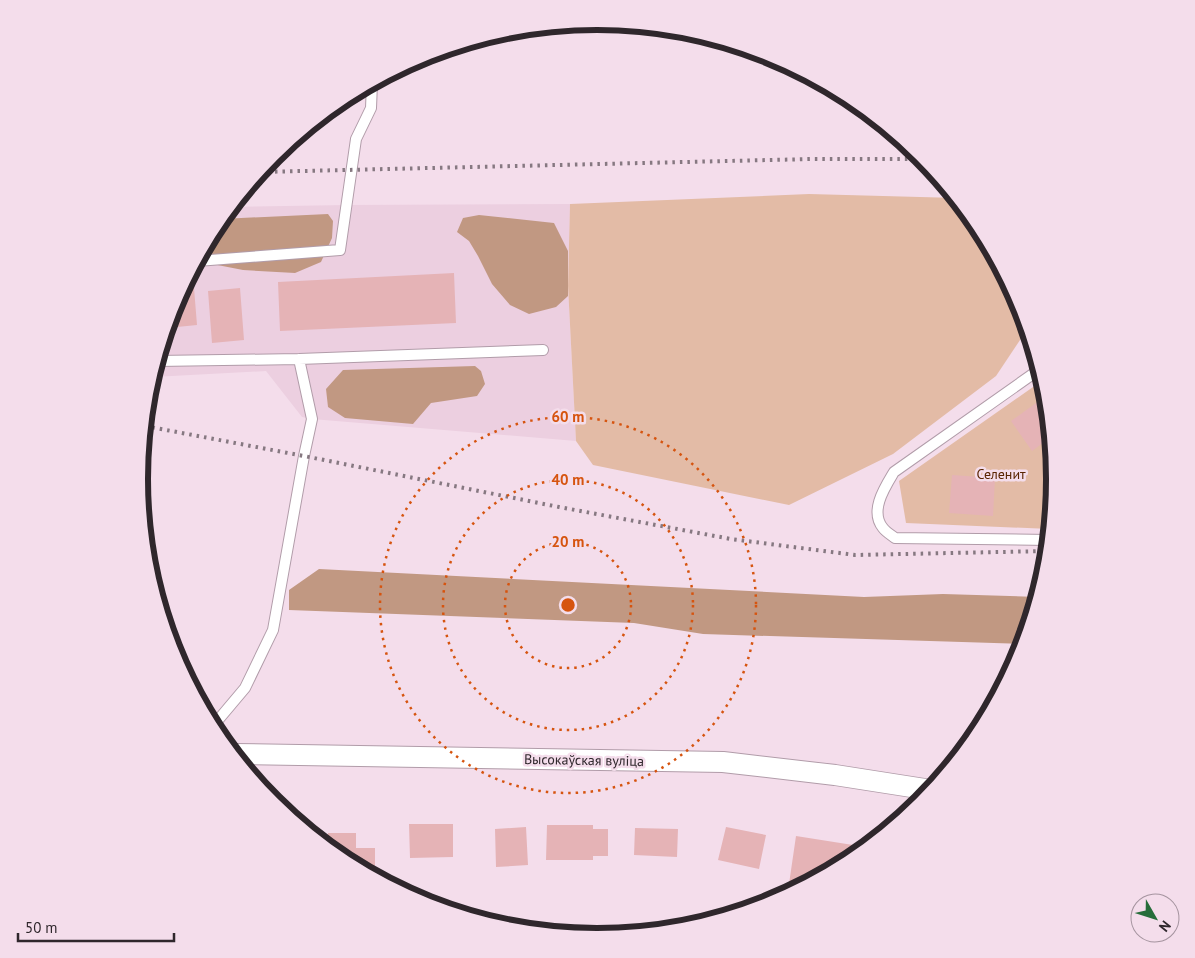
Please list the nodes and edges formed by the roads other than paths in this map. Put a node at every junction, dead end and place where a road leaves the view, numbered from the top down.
1 (372, 91) edge
2 (206, 260) edge
3 (542, 350) dead end
4 (299, 359) junction
5 (165, 361) edge
6 (1033, 373) edge
7 (1043, 540) edge
8 (219, 719) edge
9 (243, 754) edge
10 (922, 789) edge

1 - 2 lane
3 - 4 lane
4 - 5 lane
4 - 8 lane
6 - 7 lane
9 - 10 street, Высокаўская вуліца

